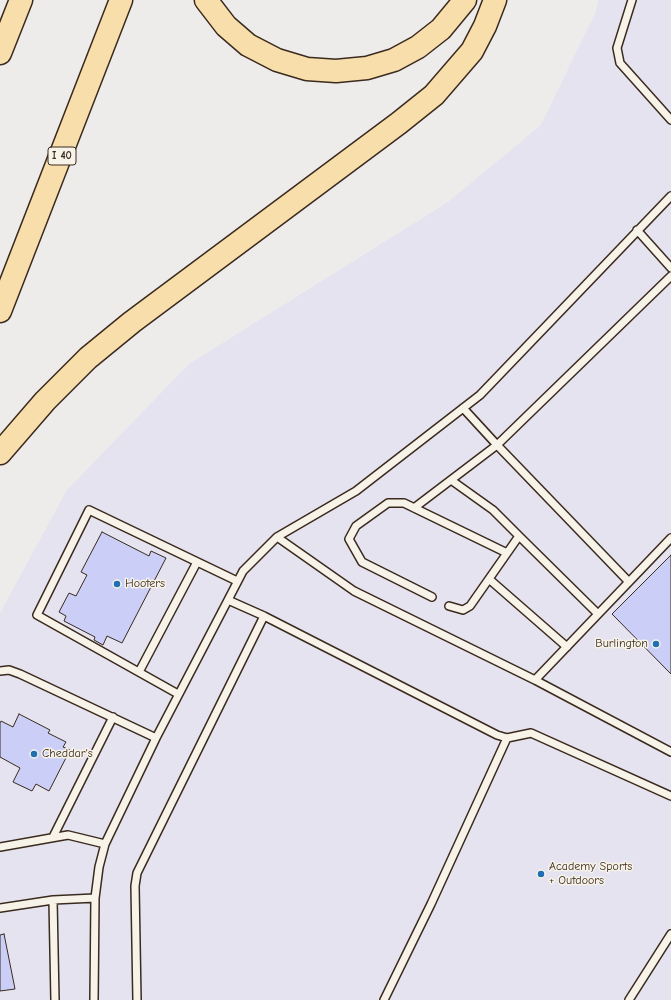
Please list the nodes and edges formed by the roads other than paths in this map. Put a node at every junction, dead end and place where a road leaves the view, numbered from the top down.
1 (21, 0) edge
2 (121, 0) edge
3 (206, 0) edge
4 (465, 0) edge
5 (495, 0) edge
6 (632, 0) edge
7 (0, 53) edge
8 (670, 118) edge
9 (671, 196) edge
10 (637, 230) junction
11 (671, 268) edge
12 (671, 276) edge
13 (0, 311) edge
14 (463, 408) junction
15 (497, 445) junction
16 (0, 453) edge
17 (451, 480) junction
18 (414, 508) junction
19 (519, 536) junction
20 (277, 537) junction
21 (671, 538) edge
22 (507, 553) junction
23 (197, 562) junction
24 (489, 579) junction
25 (237, 581) junction
26 (629, 582) junction
27 (432, 597) dead end
28 (228, 600) junction
29 (449, 606) dead end
30 (598, 614) junction
31 (264, 616) junction
32 (567, 647) junction
33 (0, 671) edge
34 (139, 672) junction
35 (535, 680) junction
36 (178, 694) junction
37 (113, 717) junction
38 (156, 738) junction
39 (507, 738) junction
40 (671, 752) edge
41 (671, 796) edge
42 (53, 837) junction
43 (105, 844) junction
44 (0, 847) edge
45 (95, 898) junction
46 (53, 900) junction
47 (0, 908) edge
48 (671, 934) edge
49 (55, 1000) edge
50 (94, 1000) edge
51 (137, 1000) edge
52 (384, 1000) edge
53 (629, 1000) edge

1 - 7 highway
2 - 13 highway, I 40
3 - 4 highway
5 - 16 highway
6 - 8 lane
9 - 10 lane
10 - 11 lane
10 - 14 lane
12 - 15 lane
14 - 15 lane
14 - 20 lane
15 - 17 lane
15 - 26 lane
17 - 18 lane
17 - 19 lane
18 - 22 lane
18 - 27 lane
19 - 22 lane
19 - 30 lane
20 - 25 lane
20 - 35 lane
21 - 26 lane
22 - 24 lane
23 - 25 lane
23 - 34 lane
23 - 34 lane
24 - 29 lane
24 - 32 lane
25 - 28 lane
26 - 30 lane
28 - 31 lane
28 - 36 lane
30 - 32 lane
31 - 39 lane
31 - 51 lane
32 - 35 lane
33 - 37 lane
34 - 36 lane
35 - 40 lane
36 - 38 lane
37 - 38 lane
37 - 42 lane
38 - 43 lane
39 - 41 lane
39 - 52 lane
42 - 43 lane
42 - 44 lane
43 - 45 lane
45 - 46 lane
45 - 50 lane
46 - 47 lane
46 - 49 lane
48 - 53 lane

